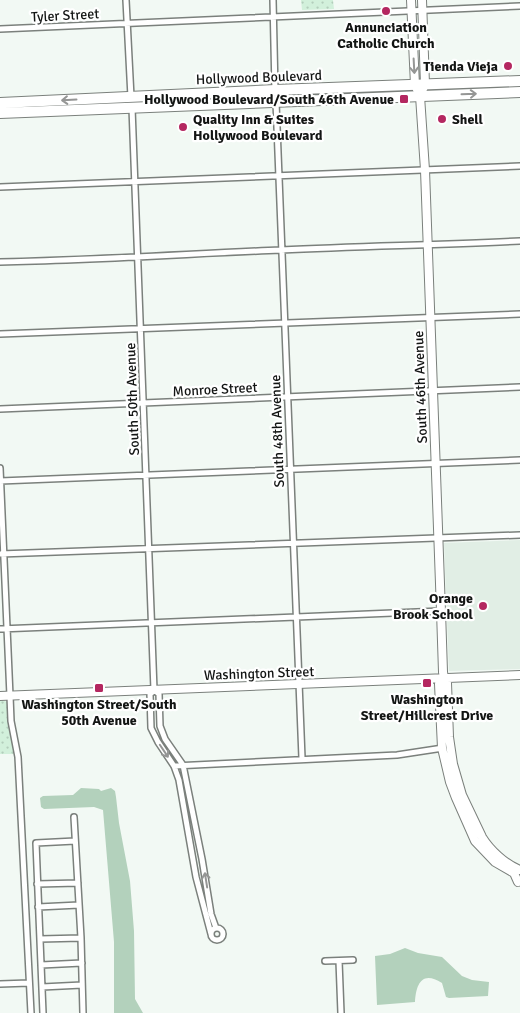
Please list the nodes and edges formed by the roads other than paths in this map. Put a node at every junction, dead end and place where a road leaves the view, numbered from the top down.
1 (126, 0) edge
2 (273, 0) edge
3 (411, 0) edge
4 (422, 0) edge
5 (520, 6) edge
6 (422, 11) junction
7 (411, 12) junction
8 (274, 17) junction
9 (127, 23) junction
10 (0, 29) edge
11 (520, 81) edge
12 (420, 84) junction
13 (315, 88) junction
14 (275, 90) junction
15 (518, 91) edge
16 (174, 95) junction
17 (420, 96) junction
18 (132, 97) junction
19 (276, 102) junction
20 (0, 103) edge
21 (231, 104) junction
22 (132, 108) junction
23 (94, 109) junction
24 (0, 113) edge
25 (520, 166) edge
26 (425, 170) junction
27 (279, 176) junction
28 (135, 182) junction
29 (0, 187) edge
30 (520, 241) edge
31 (428, 246) junction
32 (282, 250) junction
33 (137, 258) junction
34 (0, 262) edge
35 (520, 314) edge
36 (430, 318) junction
37 (285, 323) junction
38 (140, 329) junction
39 (0, 334) edge
40 (520, 387) edge
41 (433, 390) junction
42 (288, 397) junction
43 (144, 403) junction
44 (0, 409) edge
45 (520, 460) edge
46 (436, 464) junction
47 (0, 468) edge
48 (290, 470) junction
49 (146, 475) junction
50 (0, 481) edge
51 (520, 535) edge
52 (438, 538) junction
53 (293, 544) junction
54 (149, 549) junction
55 (2, 554) edge
56 (440, 611) junction
57 (296, 617) junction
58 (152, 623) junction
59 (0, 629) edge
60 (8, 629) junction
61 (520, 675) edge
62 (444, 678) junction
63 (298, 684) junction
64 (154, 690) junction
65 (0, 696) edge
66 (10, 696) junction
67 (446, 746) junction
68 (302, 758) junction
69 (183, 765) junction
70 (174, 766) junction
71 (74, 817) dead end
72 (75, 841) junction
73 (520, 870) edge
74 (519, 882) edge
75 (78, 883) junction
76 (37, 884) junction
77 (79, 905) junction
78 (38, 907) junction
79 (216, 928) junction
80 (211, 934) junction
81 (81, 938) junction
82 (40, 939) junction
83 (353, 960) dead end
84 (325, 961) dead end
85 (339, 961) junction
86 (82, 963) junction
87 (41, 964) junction
88 (29, 983) junction
89 (0, 984) edge
90 (82, 985) junction
91 (42, 987) junction
92 (31, 1013) edge
93 (43, 1013) edge
94 (83, 1013) edge
95 (341, 1013) edge

1 - 9 street
2 - 8 street
3 - 7 street
4 - 6 street
5 - 6 street, Tyler Street
6 - 7 street, Tyler Street
6 - 12 street
7 - 8 street, Tyler Street
7 -> 12 street
8 - 9 street, Tyler Street
8 - 14 street
9 - 10 street, Tyler Street
9 - 18 street
11 - 12 highway, Hollywood Boulevard
12 - 13 highway, Hollywood Boulevard
12 - 17 street
13 - 14 highway, Hollywood Boulevard
13 - 19 highway
14 - 16 highway, Hollywood Boulevard
14 - 21 highway
17 -> 15 highway, Hollywood Boulevard
16 - 18 highway, Hollywood Boulevard
16 - 22 highway
17 - 19 highway, Hollywood Boulevard
17 - 26 street, South 46th Avenue
18 -> 20 highway, Hollywood Boulevard
18 - 23 highway
19 - 21 highway, Hollywood Boulevard
19 - 27 street, South 48th Avenue
21 - 22 highway, Hollywood Boulevard
22 - 23 highway, Hollywood Boulevard
22 - 28 street, South 50th Avenue
23 - 24 highway, Hollywood Boulevard
25 - 26 street
26 - 27 street
26 - 31 street, South 46th Avenue
27 - 28 street
27 - 32 street, South 48th Avenue
28 - 29 street
28 - 33 street, South 50th Avenue
30 - 31 street
31 - 32 street
31 - 36 street, South 46th Avenue
32 - 33 street
32 - 37 street, South 48th Avenue
33 - 34 street
33 - 38 street, South 50th Avenue
35 - 36 street
36 - 37 street
36 - 41 street, South 46th Avenue
37 - 38 street
37 - 42 street, South 48th Avenue
38 - 39 street
38 - 43 street, South 50th Avenue
40 - 41 street, Monroe Street
41 - 42 street, Monroe Street
41 - 46 street, South 46th Avenue
42 - 43 street, Monroe Street
42 - 48 street, South 48th Avenue
43 - 44 street, Monroe Street
43 - 49 street, South 50th Avenue
45 - 46 street
46 - 48 street
46 - 52 street, South 46th Avenue
47 - 50 street
48 - 49 street
48 - 53 street, South 48th Avenue
49 - 50 street
49 - 54 street, South 50th Avenue
50 - 55 street
51 - 52 street
52 - 53 street
52 - 56 street, South 46th Avenue
53 - 54 street
53 - 57 street, South 48th Avenue
54 - 55 street
54 - 58 street, South 50th Avenue
55 - 60 street
56 - 57 street
56 - 62 street, South 46th Avenue
57 - 58 street
57 - 63 street, South 48th Avenue
58 - 60 street
58 - 64 street, South 50th Avenue
59 - 60 street
60 - 66 street
61 - 62 street, Washington Street
62 - 63 street, Washington Street
62 - 67 street, South 46th Avenue
63 - 64 street, Washington Street
63 - 68 street, South 48th Avenue
64 - 66 street, Washington Street
64 - 69 street
64 -> 70 street
65 - 66 street, Washington Street
66 - 88 street
67 - 68 street
67 - 73 street
67 - 74 street
68 - 69 street
69 - 70 street
79 -> 69 street
70 - 80 street
71 - 72 street
72 - 75 street
72 - 76 street
75 - 76 street
75 - 77 street
76 - 78 street
77 - 78 street
77 - 81 street
78 - 82 street
79 - 80 street
79 - 80 street
81 - 82 street
81 - 86 street
82 - 87 street
83 - 85 street
84 - 85 street
85 - 95 street
86 - 87 street
86 - 90 street
87 - 91 street
88 - 89 street
88 - 92 street
90 - 91 street
90 - 94 street
91 - 93 street

